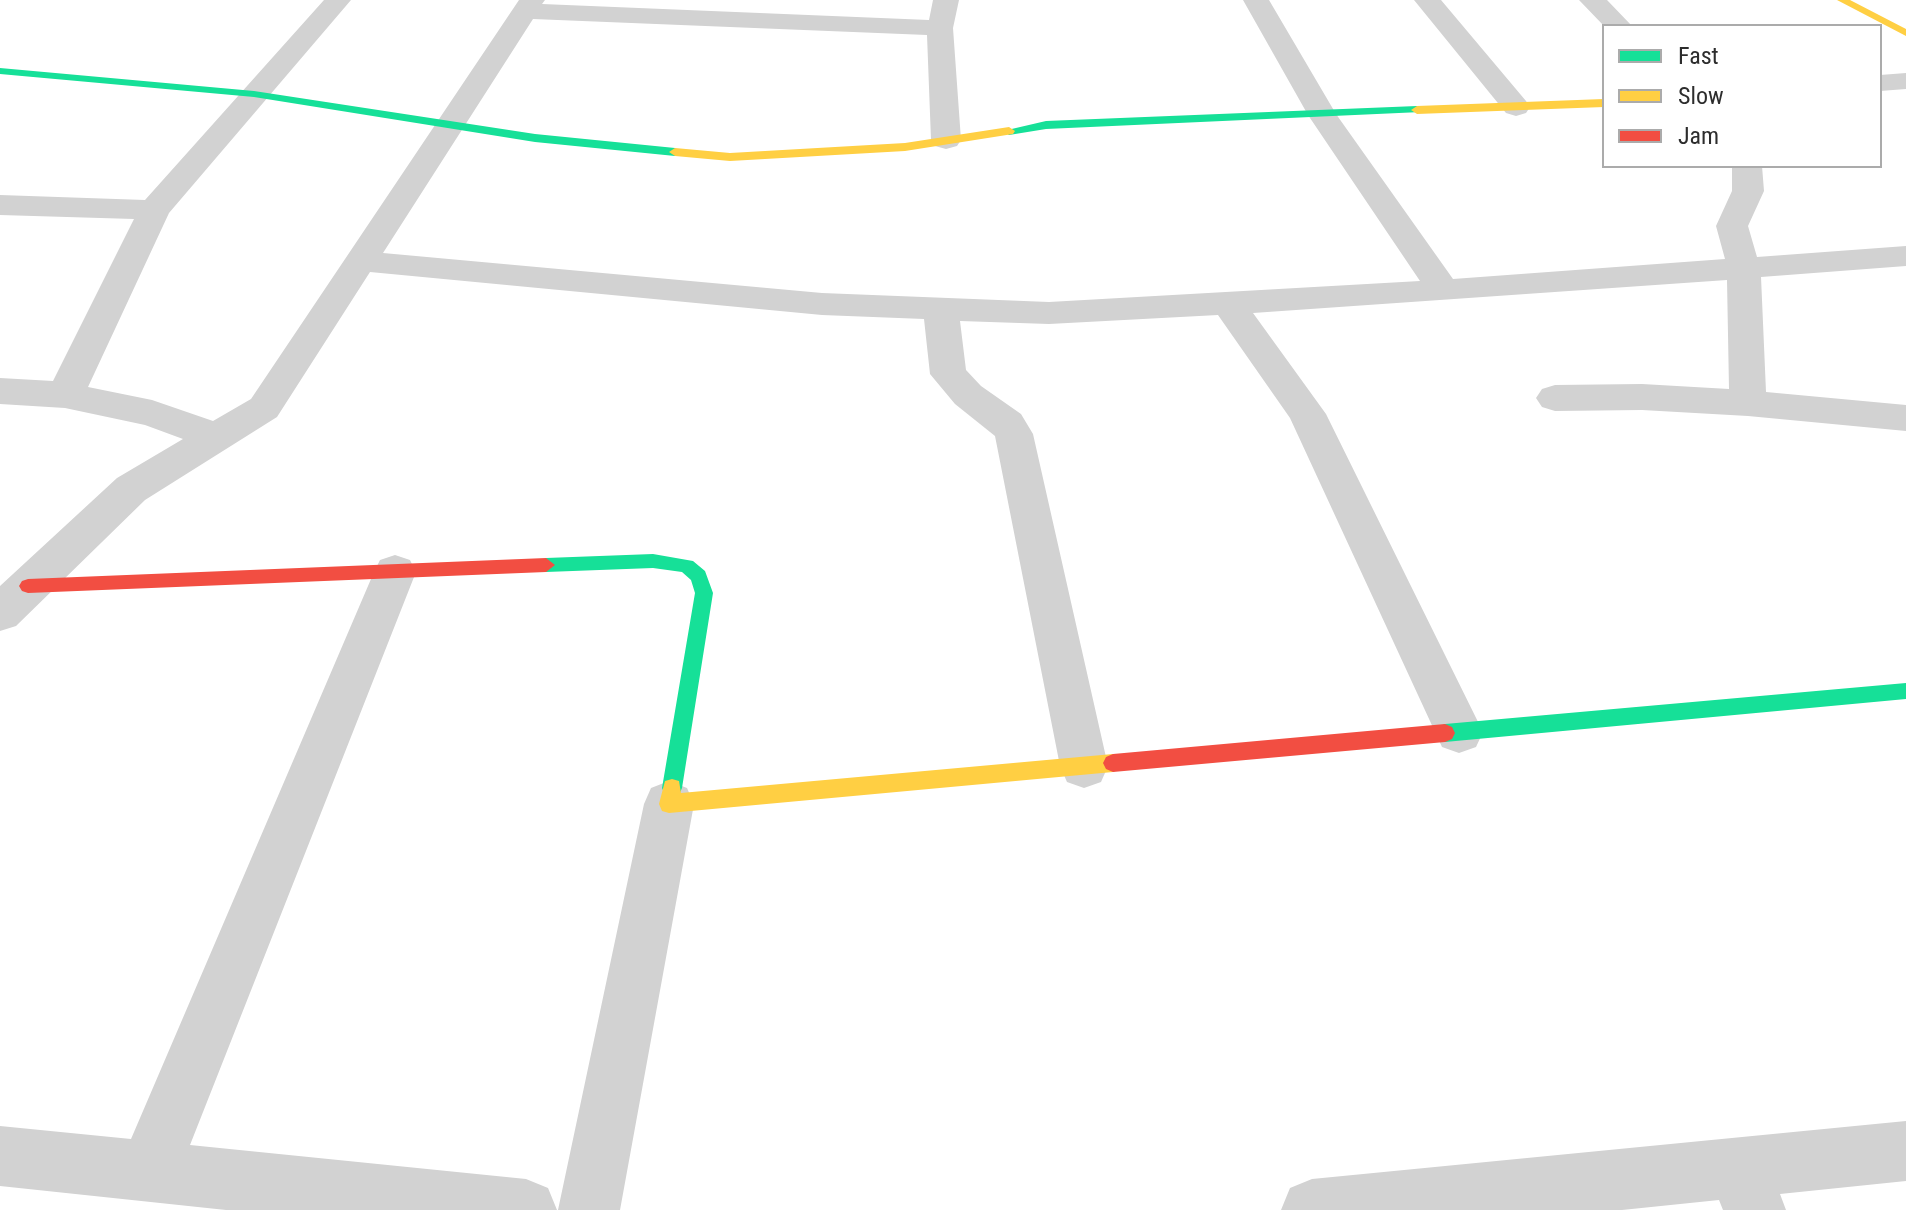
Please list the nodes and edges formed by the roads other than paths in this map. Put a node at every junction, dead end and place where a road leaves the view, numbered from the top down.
1 (338, 0) edge
2 (946, 0) edge
3 (1256, 0) edge
4 (1427, 0) edge
5 (1592, 0) edge
6 (1842, 0) edge
7 (529, 5) edge
8 (1617, 24) edge
9 (940, 28) junction
10 (1906, 33) edge
11 (0, 71) edge
12 (1906, 81) edge
13 (1882, 83) edge
14 (254, 94) junction
15 (1602, 103) edge
16 (1516, 107) junction
17 (1322, 115) junction
18 (451, 123) junction
19 (946, 140) junction
20 (1747, 168) edge
21 (0, 205) edge
22 (154, 210) junction
23 (1906, 256) edge
24 (361, 261) junction
25 (1744, 268) junction
26 (1444, 291) junction
27 (1228, 303) junction
28 (941, 311) junction
29 (0, 391) edge
30 (65, 395) junction
31 (1555, 398) dead end
32 (1748, 403) junction
33 (1906, 418) edge
34 (217, 437) junction
35 (395, 572) junction
36 (28, 586) junction
37 (0, 613) edge
38 (1906, 691) edge
39 (1459, 732) junction
40 (1084, 766) junction
41 (669, 804) junction
42 (1906, 1151) edge
43 (0, 1156) edge
44 (148, 1172) junction
45 (1746, 1189) edge
46 (526, 1210) edge
47 (589, 1210) edge
48 (1312, 1210) edge

1 - 14 street
2 - 9 street
3 - 17 street
4 - 16 street
5 - 8 street
6 - 10 street
7 - 9 street
7 - 18 street
9 - 19 street
11 - 14 street
12 - 13 street
14 - 18 street
14 - 22 street
15 - 16 street
16 - 17 street
17 - 19 street
17 - 26 street
18 - 19 street
18 - 24 street
20 - 25 street
21 - 22 street
22 - 30 street
23 - 25 street
24 - 28 street
24 - 34 street
25 - 26 street
25 - 32 street
26 - 27 street
27 - 28 street
27 - 39 street
28 - 40 street
29 - 30 street
30 - 34 street
31 - 32 street
32 - 33 street
34 - 36 street
35 - 36 street
35 - 41 street
35 - 44 street
36 - 37 street
38 - 39 street
39 - 40 street
40 - 41 street
41 - 47 street
42 - 45 street
43 - 44 street
44 - 46 street
45 - 48 street

